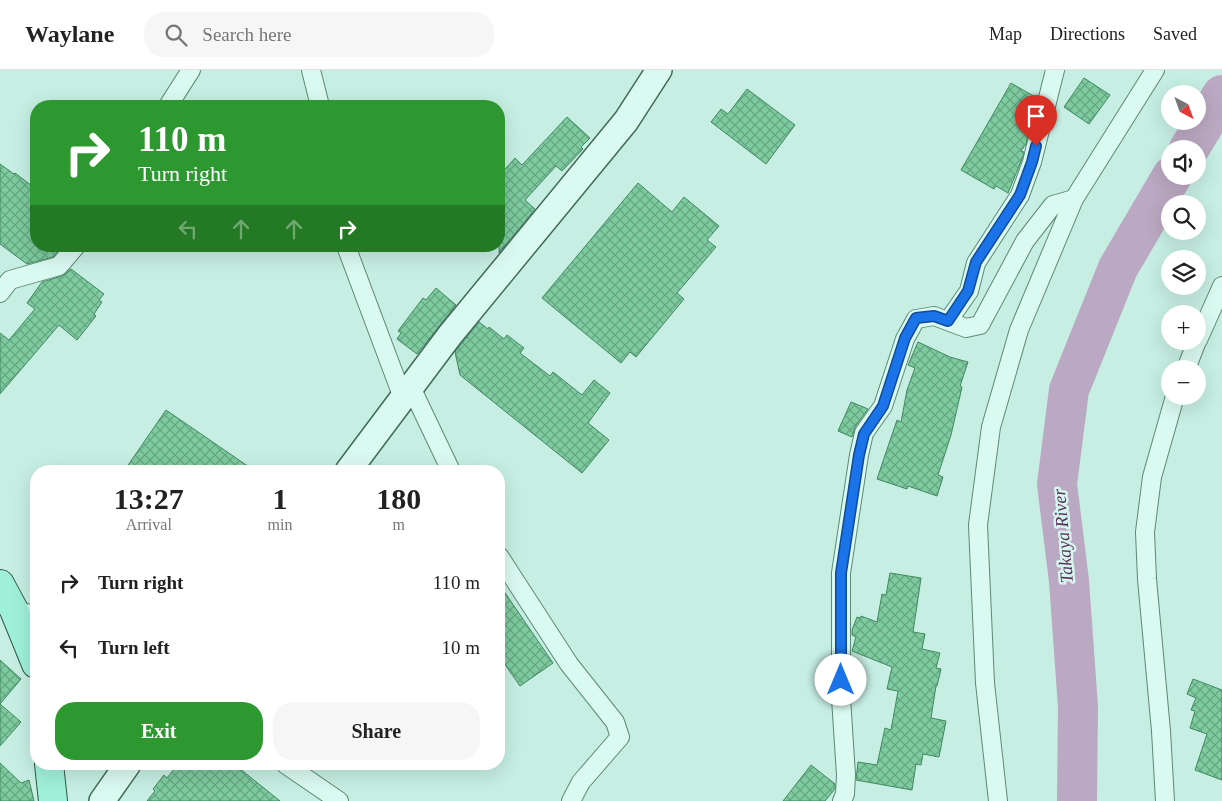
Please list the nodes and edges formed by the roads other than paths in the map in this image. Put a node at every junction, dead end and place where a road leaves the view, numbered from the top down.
1 (192, 70) edge
2 (311, 70) edge
3 (659, 70) edge
4 (1055, 70) edge
5 (1155, 70) edge
6 (172, 100) edge
7 (318, 100) edge
8 (1074, 199) junction
9 (71, 252) edge
10 (349, 252) edge
11 (1222, 286) edge
12 (0, 293) edge
13 (948, 321) junction
14 (1206, 321) edge
15 (407, 392) junction
16 (1172, 405) edge
17 (352, 465) edge
18 (448, 465) edge
19 (505, 565) edge
20 (0, 584) edge
21 (25, 614) edge
22 (30, 637) edge
23 (50, 770) edge
24 (124, 770) edge
25 (295, 770) edge
26 (53, 801) edge
27 (102, 801) edge
28 (339, 801) edge
29 (572, 801) edge
30 (842, 801) edge
31 (998, 801) edge
32 (1165, 801) edge

1 - 6 street
2 - 7 street
3 - 15 street
4 - 13 street
5 - 8 street
8 - 13 street
8 - 31 street
9 - 12 street
10 - 15 street
11 - 14 street
13 - 30 street
15 - 17 street
15 - 18 street
16 - 32 street
19 - 29 street
20 - 21 main road
21 - 22 main road
23 - 26 main road
24 - 27 street
25 - 28 street

